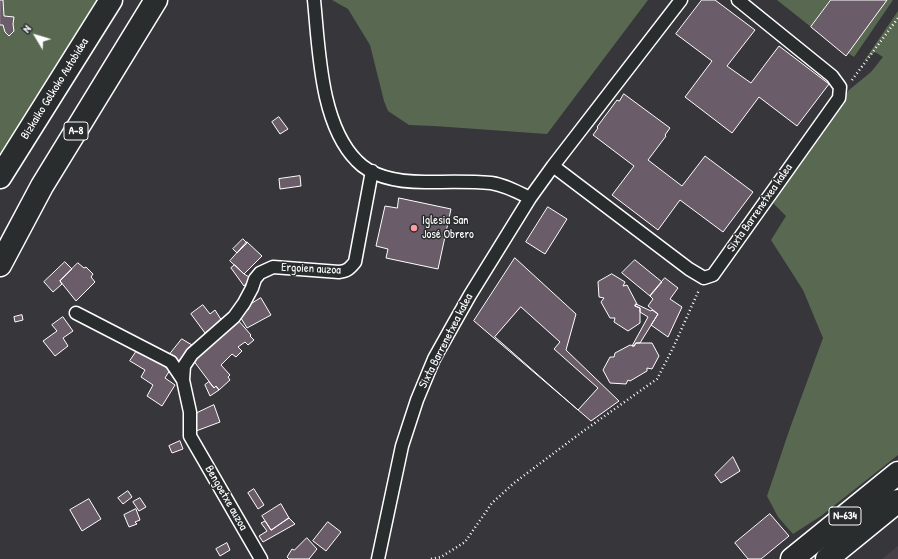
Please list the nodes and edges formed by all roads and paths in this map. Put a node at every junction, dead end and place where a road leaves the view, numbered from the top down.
1 (111, 0) edge
2 (156, 0) edge
3 (314, 0) edge
4 (681, 0) edge
5 (738, 0) edge
6 (898, 18) edge
7 (838, 98) junction
8 (553, 166) junction
9 (372, 171) junction
10 (0, 177) edge
11 (530, 198) junction
12 (0, 265) edge
13 (704, 278) junction
14 (76, 313) dead end
15 (183, 380) junction
16 (190, 436) joint
17 (898, 473) edge
18 (898, 501) edge
19 (379, 558) edge
20 (261, 559) edge
21 (431, 559) edge
22 (792, 559) edge
23 (827, 559) edge

1 - 10 highway, Bizkaiko Golkoko Autobidea
2 - 12 highway, A-8
3 - 9 street
4 - 8 street, Sixta Barrenetxea kalea
5 - 7 street
6 - 7 path
7 - 13 street, Sixta Barrenetxea kalea
8 - 11 street, Sixta Barrenetxea kalea
8 - 13 street
9 - 11 street
9 - 15 street, Ergoien auzoa
11 - 19 street, Sixta Barrenetxea kalea
13 - 21 path
14 - 15 street, Ergoien auzoa
15 - 16 street, Ergoien auzoa
16 - 20 street, Bengoetxe auzoa
17 - 22 highway, N-634
18 - 23 highway, N-634

